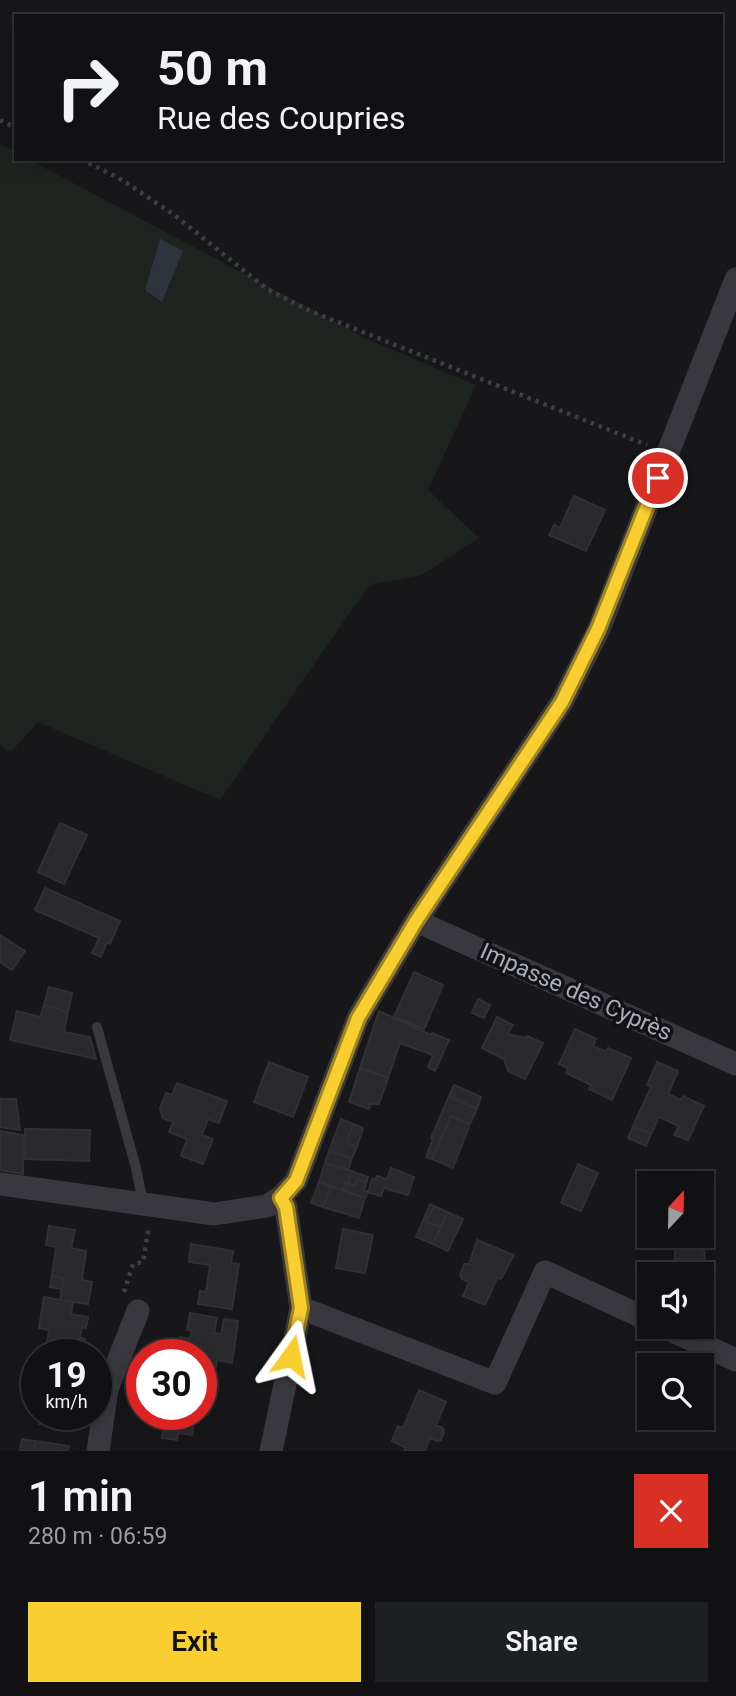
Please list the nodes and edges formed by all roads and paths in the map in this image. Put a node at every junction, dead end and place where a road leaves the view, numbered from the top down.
1 (85, 161) edge
2 (736, 279) edge
3 (668, 453) junction
4 (416, 921) junction
5 (97, 1027) dead end
6 (736, 1064) edge
7 (0, 1184) edge
8 (281, 1198) junction
9 (143, 1203) junction
10 (301, 1308) junction
11 (138, 1311) joint
12 (637, 1314) edge
13 (690, 1339) edge
14 (736, 1360) edge
15 (98, 1451) edge
16 (271, 1451) edge

1 - 3 path
2 - 3 street
3 - 4 street
4 - 6 street, Impasse des Cyprès
4 - 8 street
5 - 9 lane
7 - 9 street
8 - 9 street
8 - 10 street
9 - 11 path
10 - 12 street
10 - 16 street
11 - 15 street
13 - 14 street

